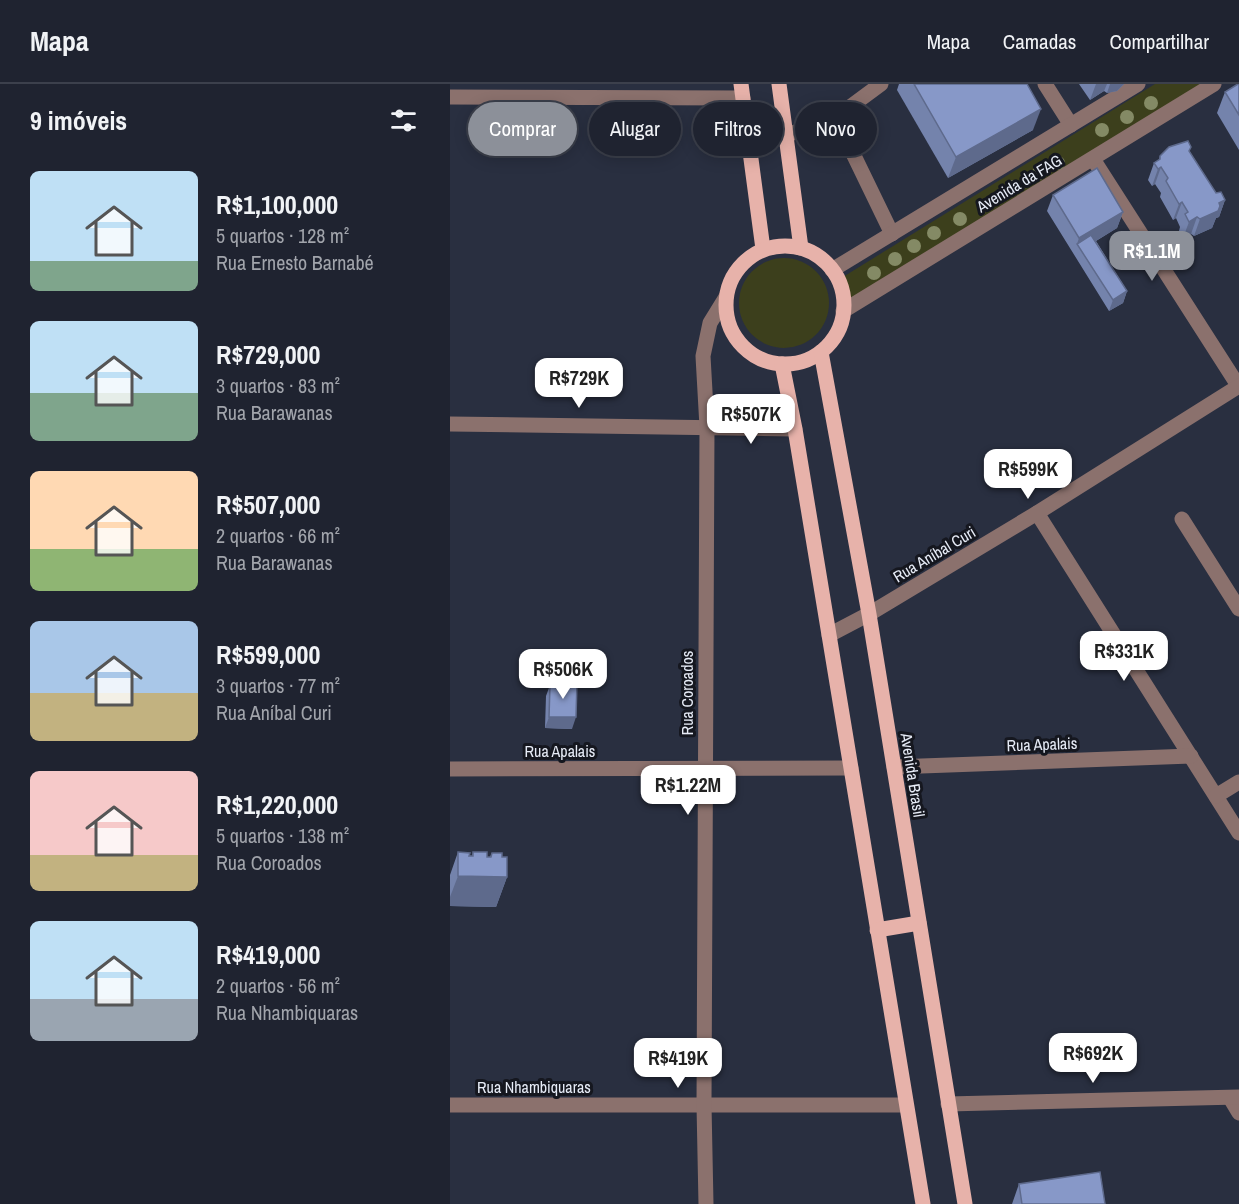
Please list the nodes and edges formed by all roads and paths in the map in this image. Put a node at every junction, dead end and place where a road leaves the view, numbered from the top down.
1 (779, 84) edge
2 (881, 84) edge
3 (1045, 84) edge
4 (1138, 84) edge
5 (1214, 84) edge
6 (742, 91) edge
7 (450, 97) edge
8 (857, 102) edge
9 (1071, 125) junction
10 (795, 132) edge
11 (786, 135) junction
12 (854, 156) edge
13 (1094, 159) junction
14 (892, 234) junction
15 (801, 248) junction
16 (763, 249) junction
17 (832, 270) junction
18 (726, 297) junction
19 (843, 312) junction
20 (821, 352) junction
21 (782, 364) junction
22 (1239, 387) edge
23 (450, 424) edge
24 (707, 427) junction
25 (795, 429) junction
26 (1037, 513) junction
27 (1182, 519) dead end
28 (1239, 609) edge
29 (869, 614) junction
30 (829, 635) junction
31 (1191, 756) junction
32 (894, 767) junction
33 (705, 768) junction
34 (850, 768) junction
35 (450, 769) edge
36 (1239, 782) edge
37 (1216, 796) junction
38 (1233, 811) edge
39 (1239, 832) edge
40 (919, 923) junction
41 (877, 930) junction
42 (1234, 1098) edge
43 (948, 1104) junction
44 (450, 1105) edge
45 (704, 1105) junction
46 (906, 1105) junction
47 (1239, 1113) edge
48 (706, 1204) edge
49 (923, 1204) edge
50 (964, 1204) edge

1 - 11 main road
2 - 8 street
3 - 9 street
4 - 9 street, Avenida da FAG
5 - 13 street, Avenida da FAG
6 - 7 street
6 - 16 main road
9 - 14 street, Avenida da FAG
10 - 11 street
11 - 15 main road
12 - 14 street
13 - 19 street, Avenida da FAG
13 - 22 street
14 - 17 street, Avenida da FAG
15 - 16 main road
15 - 17 main road
16 - 18 main road
17 - 19 main road
18 - 21 main road
18 - 24 street, Rua Coroados
19 - 20 main road
20 - 21 main road
20 - 29 main road, Avenida Brasil
21 - 25 main road
22 - 26 street, Rua Aníbal Curi
23 - 24 street
24 - 25 street
24 - 33 street, Rua Coroados
25 - 30 main road
26 - 29 street, Rua Aníbal Curi
26 - 31 street
27 - 28 street
29 - 30 street, Rua Aníbal Curi
29 - 32 main road, Avenida Brasil
30 - 34 main road
31 - 32 street, Rua Apalais
31 - 37 street
32 - 40 main road, Avenida Brasil
33 - 34 street, Rua Apalais
33 - 35 street, Rua Apalais
33 - 45 street, Rua Coroados
34 - 41 main road
36 - 37 street
37 - 38 street
38 - 39 street
40 - 41 main road
40 - 43 main road, Avenida Brasil
41 - 46 main road
42 - 43 street
42 - 47 street
43 - 50 main road, Avenida Brasil
44 - 45 street, Rua Nhambiquaras
45 - 46 street, Rua Nhambiquaras
45 - 48 street, Rua Coroados
46 - 49 main road

